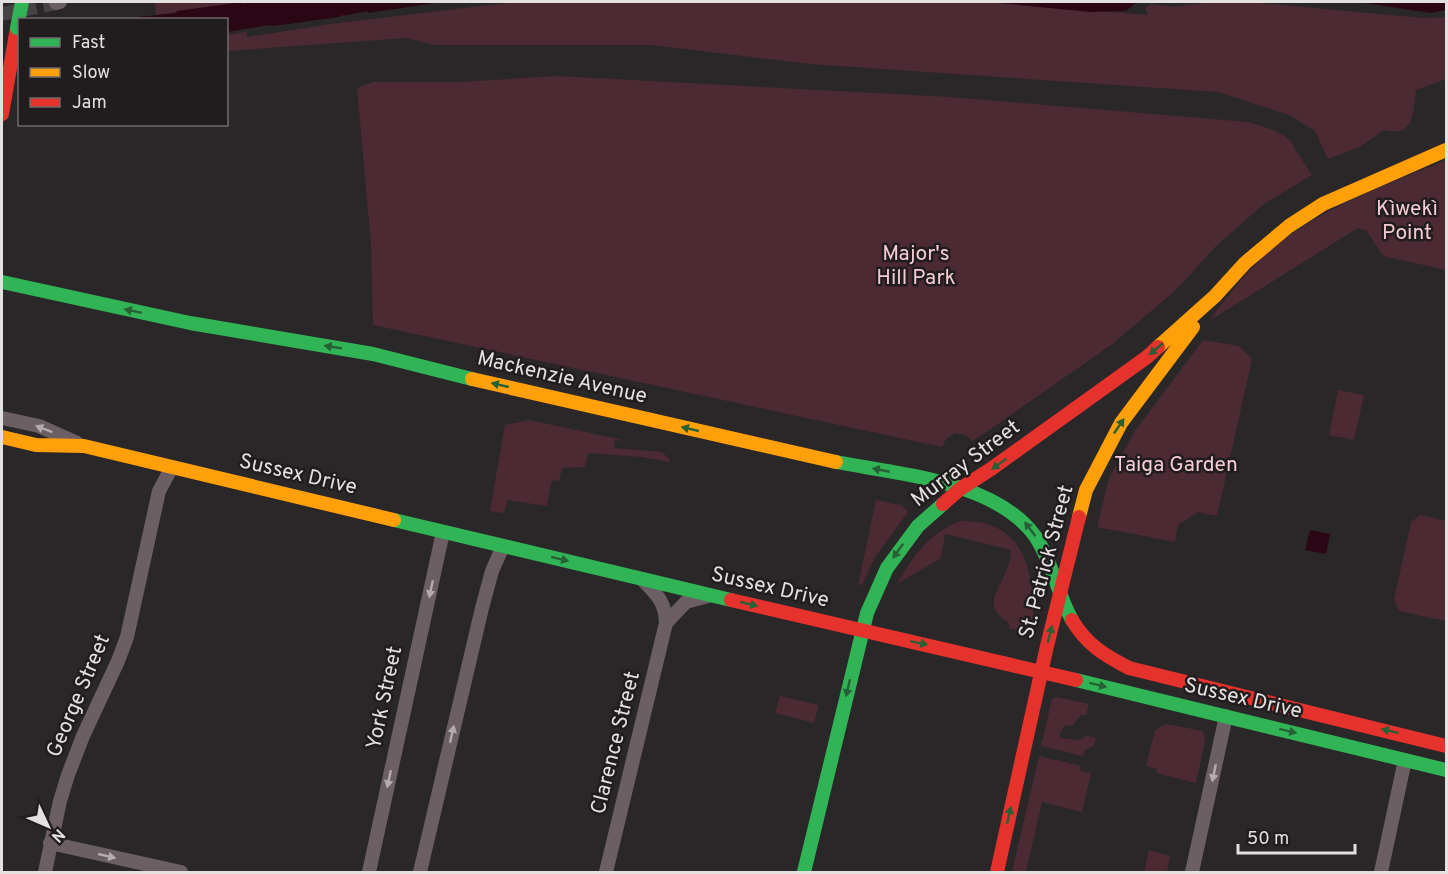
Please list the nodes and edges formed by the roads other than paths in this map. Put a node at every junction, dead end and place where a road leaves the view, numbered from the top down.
1 (22, 2) edge
2 (7, 50) edge
3 (2, 114) edge
4 (1446, 150) edge
5 (2, 282) edge
6 (1215, 296) junction
7 (2, 418) edge
8 (2, 437) edge
9 (84, 446) junction
10 (172, 467) junction
11 (960, 489) junction
12 (443, 532) junction
13 (503, 546) junction
14 (642, 579) junction
15 (710, 595) junction
16 (1059, 596) junction
17 (666, 623) junction
18 (861, 631) junction
19 (1041, 672) junction
20 (1226, 716) junction
21 (1446, 746) edge
22 (1405, 760) junction
23 (1446, 770) edge
24 (50, 843) junction
25 (45, 873) edge
26 (182, 873) edge
27 (369, 873) edge
28 (420, 873) edge
29 (606, 873) edge
30 (804, 873) edge
31 (997, 873) edge
32 (1192, 873) edge
33 (1381, 873) edge

1 - 2 main road, bridge
2 - 3 main road
4 - 6 main road
11 -> 5 main road, Mackenzie Avenue
6 -> 11 main road, Murray Street
16 -> 6 main road, St. Patrick Street
9 -> 7 street, Sussex Drive
8 - 9 main road, Sussex Drive
9 - 10 main road, Sussex Drive
10 - 12 main road, Sussex Drive
10 - 24 street, George Street
16 -> 11 main road, Mackenzie Avenue
11 -> 18 main road, Murray Street
12 - 13 main road, Sussex Drive
12 -> 27 street, York Street
13 -> 14 main road, Sussex Drive
28 -> 13 street
14 - 15 main road, Sussex Drive
14 - 17 street
15 - 17 street
15 -> 18 main road, Sussex Drive
19 -> 16 main road, St. Patrick Street
21 -> 16 main road, Sussex Drive
17 - 29 street, Clarence Street
18 -> 19 main road, Sussex Drive
18 -> 30 main road, Murray Street
19 -> 20 main road, Sussex Drive
31 -> 19 main road, St. Patrick Street
20 -> 22 main road, Sussex Drive
20 -> 32 street
22 - 23 main road, Sussex Drive
22 - 33 street
24 - 25 street, George Street
24 -> 26 street

